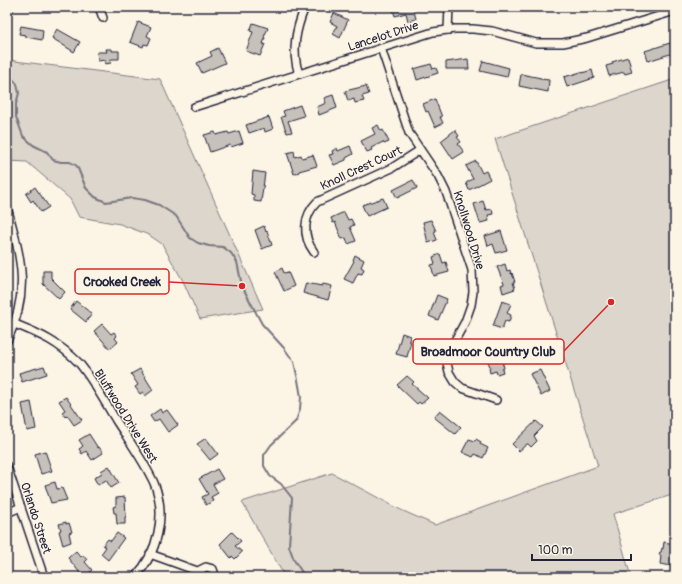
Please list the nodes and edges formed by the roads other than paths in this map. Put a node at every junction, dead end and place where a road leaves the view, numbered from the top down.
1 (99, 7) edge
2 (305, 7) edge
3 (449, 7) edge
4 (675, 10) edge
5 (103, 18) dead end
6 (448, 30) junction
7 (381, 48) junction
8 (298, 74) junction
9 (194, 107) dead end
10 (420, 150) junction
11 (7, 207) edge
12 (9, 218) edge
13 (314, 252) dead end
14 (15, 324) junction
15 (7, 341) edge
16 (496, 400) dead end
17 (7, 466) edge
18 (21, 507) junction
19 (7, 513) edge
20 (150, 554) junction
21 (200, 574) edge
22 (44, 577) edge
23 (135, 577) edge
24 (214, 577) edge

1 - 5 street
2 - 8 street
3 - 6 street
4 - 6 street, Lancelot Drive
6 - 7 street, Lancelot Drive
7 - 8 street, Lancelot Drive
7 - 10 street, Knollwood Drive
8 - 9 street, Lancelot Drive
10 - 13 street, Knoll Crest Court
10 - 16 street, Knollwood Drive
11 - 12 street
12 - 14 street
14 - 15 street
14 - 20 street, Bluffwood Drive West
17 - 18 street, Orlando Street
18 - 19 street
18 - 22 street, Orlando Street
20 - 21 street
20 - 23 street, Bluffwood Drive West
21 - 24 street

